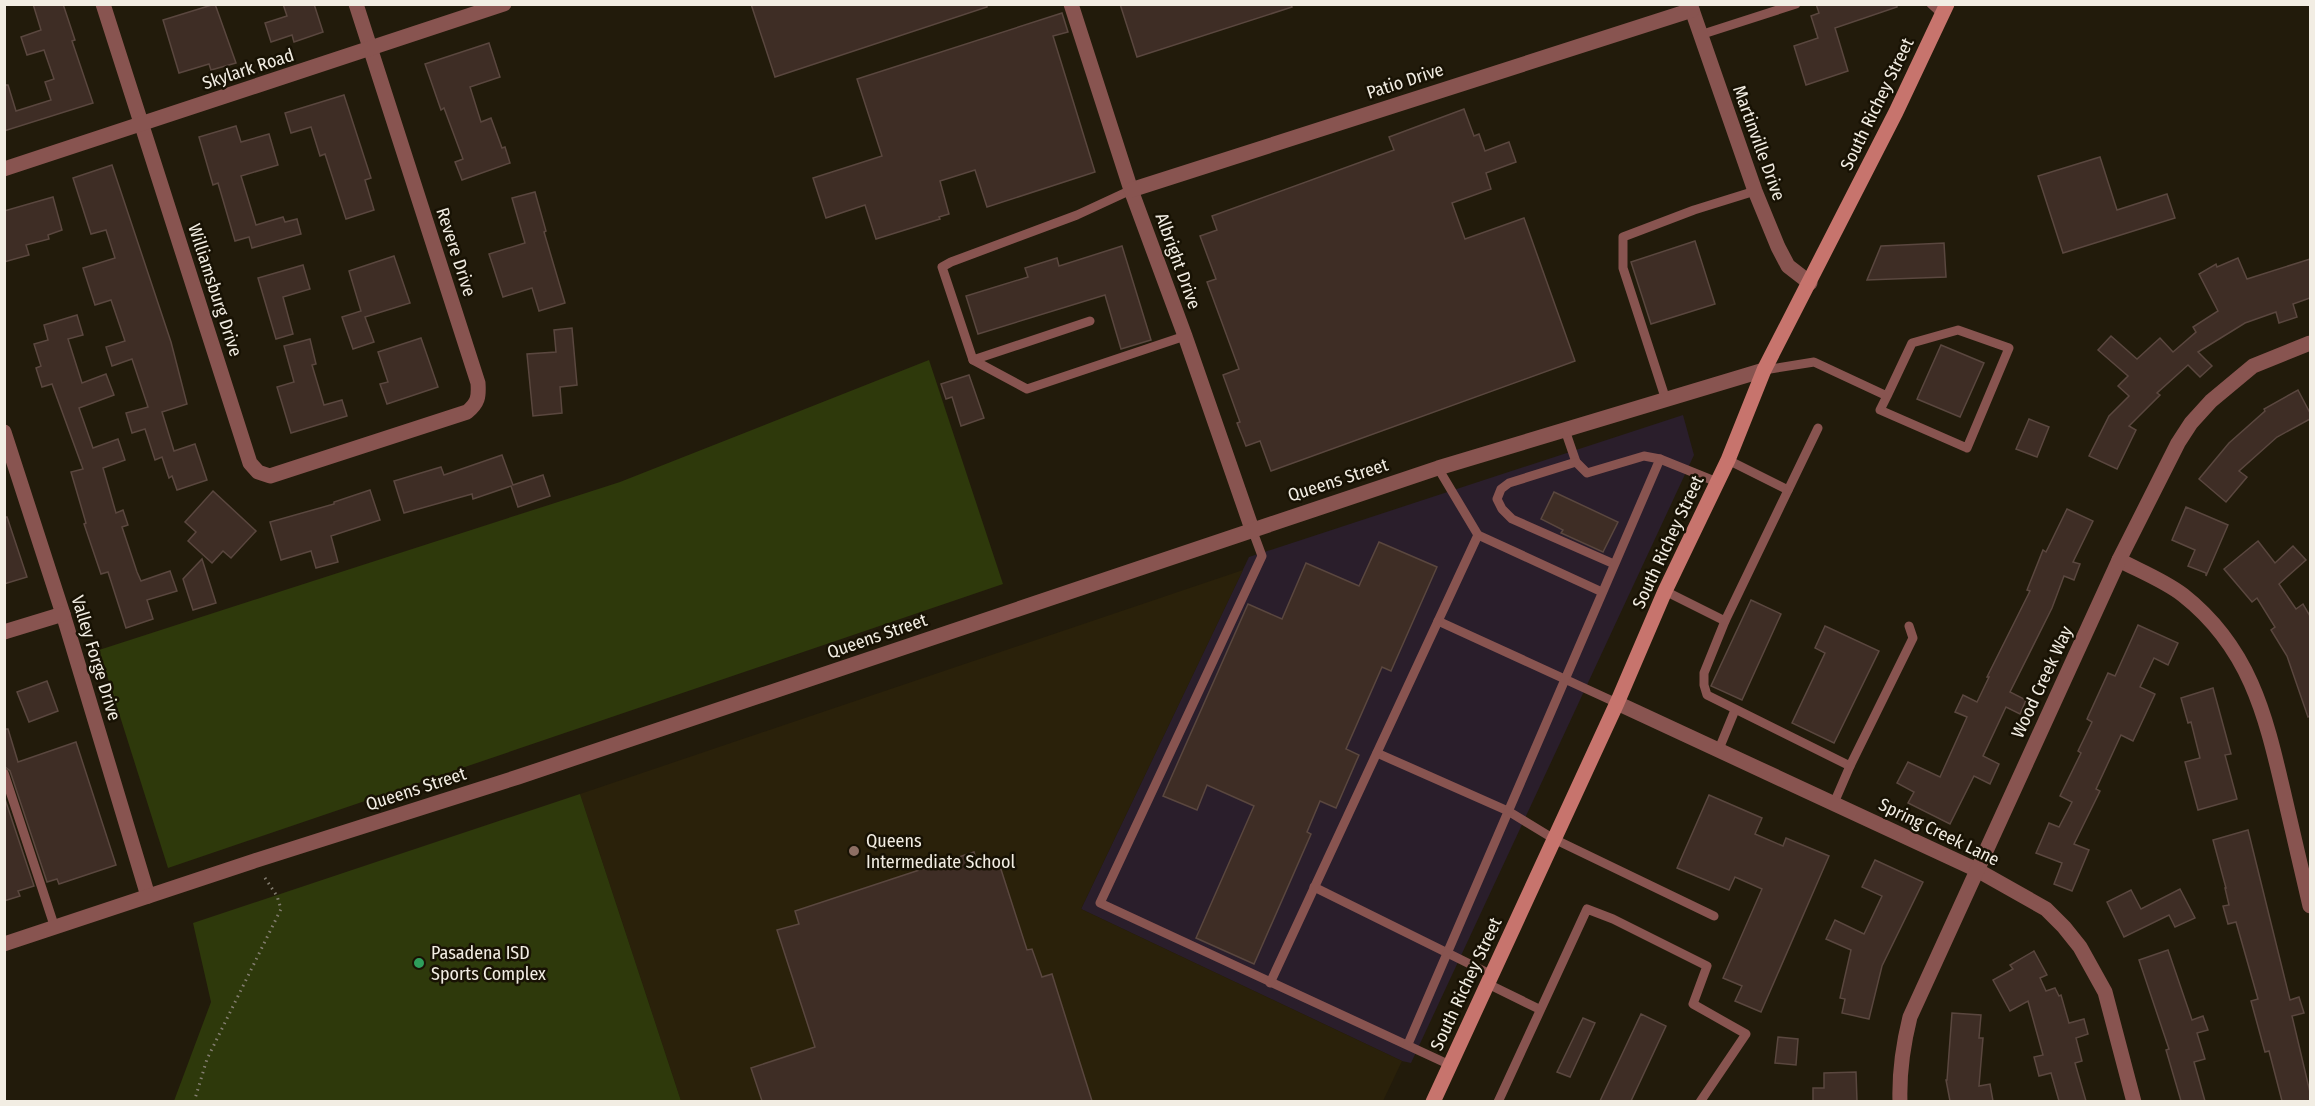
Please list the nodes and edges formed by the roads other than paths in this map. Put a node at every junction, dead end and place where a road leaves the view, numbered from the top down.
1 (103, 4) edge
2 (356, 4) edge
3 (504, 4) edge
4 (1071, 4) edge
5 (1796, 4) edge
6 (1691, 7) edge
7 (1940, 8) edge
8 (1700, 34) junction
9 (371, 49) junction
10 (141, 124) junction
11 (4, 169) edge
12 (1131, 189) junction
13 (1755, 191) junction
14 (1810, 283) junction
15 (1090, 321) dead end
16 (1185, 336) junction
17 (2310, 343) edge
18 (973, 360) junction
19 (1764, 370) junction
20 (1887, 396) junction
21 (1666, 400) junction
22 (1818, 428) dead end
23 (1565, 430) junction
24 (4, 432) edge
25 (372, 444) joint
26 (1660, 459) junction
27 (1728, 460) junction
28 (1576, 462) junction
29 (1438, 468) junction
30 (1717, 482) junction
31 (1788, 490) junction
32 (1252, 529) junction
33 (1478, 535) junction
34 (2119, 560) junction
35 (1614, 564) junction
36 (1665, 591) junction
37 (1602, 592) junction
38 (63, 614) junction
39 (1438, 621) junction
40 (1725, 621) junction
41 (1909, 626) dead end
42 (4, 632) edge
43 (1564, 680) junction
44 (1617, 703) junction
45 (1735, 710) junction
46 (1719, 749) junction
47 (1377, 753) junction
48 (1850, 766) junction
49 (4, 773) edge
50 (1834, 803) junction
51 (1508, 812) junction
52 (1554, 839) junction
53 (1977, 870) junction
54 (1314, 887) junction
55 (148, 896) junction
56 (2310, 906) edge
57 (1714, 915) dead end
58 (55, 928) junction
59 (4, 944) edge
60 (1447, 952) junction
61 (1490, 980) junction
62 (1270, 983) junction
63 (1539, 1009) junction
64 (1408, 1044) junction
65 (1450, 1065) junction
66 (1436, 1101) edge
67 (1498, 1101) edge
68 (1700, 1101) edge
69 (1900, 1101) edge
70 (2134, 1101) edge

1 - 10 street, Williamsburg Drive
2 - 9 street, Revere Drive
3 - 9 street, Skylark Road
4 - 12 street, Albright Drive
5 - 8 lane
6 - 8 street, Martinville Drive
6 - 12 street, Patio Drive
7 - 14 main road, South Richey Street
8 - 13 street, Martinville Drive
9 - 10 street, Skylark Road
9 - 25 street, Revere Drive
10 - 11 street, Skylark Road
10 - 25 street, Williamsburg Drive
12 - 16 street, Albright Drive
12 - 18 lane
13 - 14 street, Martinville Drive
13 - 21 lane
14 - 19 main road, South Richey Street
15 - 18 lane
16 - 18 lane
16 - 32 street, Albright Drive
17 - 34 street, Wood Creek Way
19 - 20 lane
19 - 21 street, Queens Street
19 - 27 main road, South Richey Street
20 - 20 lane
21 - 23 street, Queens Street
22 - 31 lane
23 - 28 lane
23 - 29 street, Queens Street
24 - 38 street, Valley Forge Drive
26 - 28 lane
26 - 30 lane
26 - 35 lane
27 - 30 main road, South Richey Street
27 - 31 lane
28 - 35 lane
29 - 32 street, Queens Street
29 - 33 lane
30 - 36 main road, South Richey Street
31 - 40 lane
32 - 55 street, Queens Street
32 - 62 lane
33 - 37 lane
33 - 39 lane
34 - 53 street, Wood Creek Way
34 - 56 street
35 - 37 lane
36 - 40 lane
36 - 44 main road, South Richey Street
37 - 43 lane
38 - 42 street
38 - 55 street, Valley Forge Drive
39 - 43 lane
39 - 47 lane
40 - 45 lane
41 - 48 lane
43 - 44 lane
43 - 51 lane
44 - 46 street, Spring Creek Lane
44 - 52 main road, South Richey Street
45 - 46 lane
45 - 48 lane
46 - 50 street, Spring Creek Lane
47 - 51 lane
47 - 54 lane
48 - 50 lane
49 - 58 lane
50 - 53 street, Spring Creek Lane
51 - 52 lane
51 - 60 lane
52 - 57 lane
52 - 61 main road, South Richey Street
53 - 69 street, Wood Creek Way
53 - 70 street, Spring Creek Lane
54 - 60 lane
54 - 62 lane
55 - 58 street, Queens Street
58 - 59 street, Queens Street
60 - 61 lane
60 - 64 lane
61 - 63 lane
61 - 65 main road, South Richey Street
62 - 64 lane
63 - 67 lane
63 - 68 lane
64 - 65 lane
65 - 66 main road, South Richey Street

